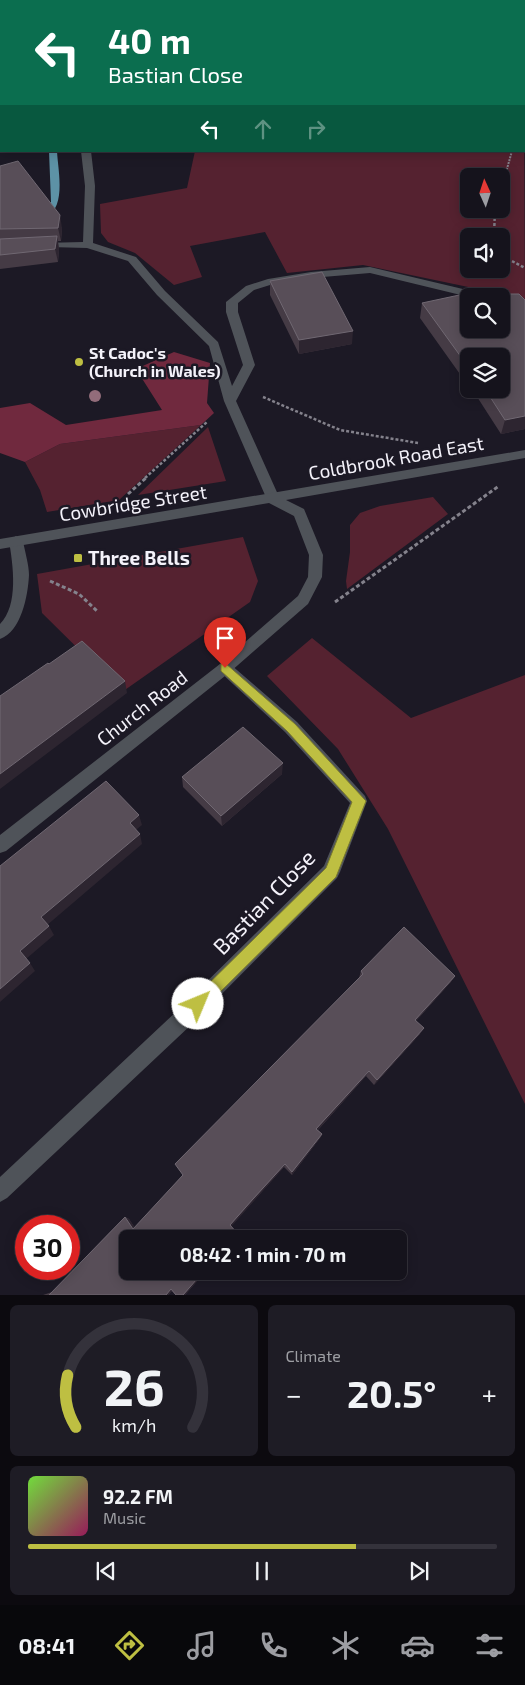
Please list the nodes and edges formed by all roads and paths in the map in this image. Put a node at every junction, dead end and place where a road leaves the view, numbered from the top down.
1 (86, 152) edge
2 (512, 152) edge
3 (507, 168) edge
4 (88, 245) junction
5 (0, 247) edge
6 (510, 260) edge
7 (525, 268) edge
8 (460, 291) edge
9 (230, 401) junction
10 (525, 454) edge
11 (504, 482) dead end
12 (273, 499) junction
13 (16, 541) junction
14 (0, 544) edge
15 (20, 562) junction
16 (333, 603) dead end
17 (97, 612) dead end
18 (0, 633) edge
19 (225, 668) junction
20 (0, 844) edge
21 (0, 1191) edge

1 - 4 street
2 - 3 path
4 - 5 street
4 - 9 street
6 - 7 path
8 - 9 street
9 - 12 street
10 - 12 street, Coldbrook Road East
11 - 16 path
12 - 13 street, Cowbridge Street
12 - 19 street, Church Road
13 - 14 street, Cowbridge Street
13 - 15 street
15 - 17 path
15 - 18 street
19 - 20 street, Church Road
19 - 21 street, Bastian Close

